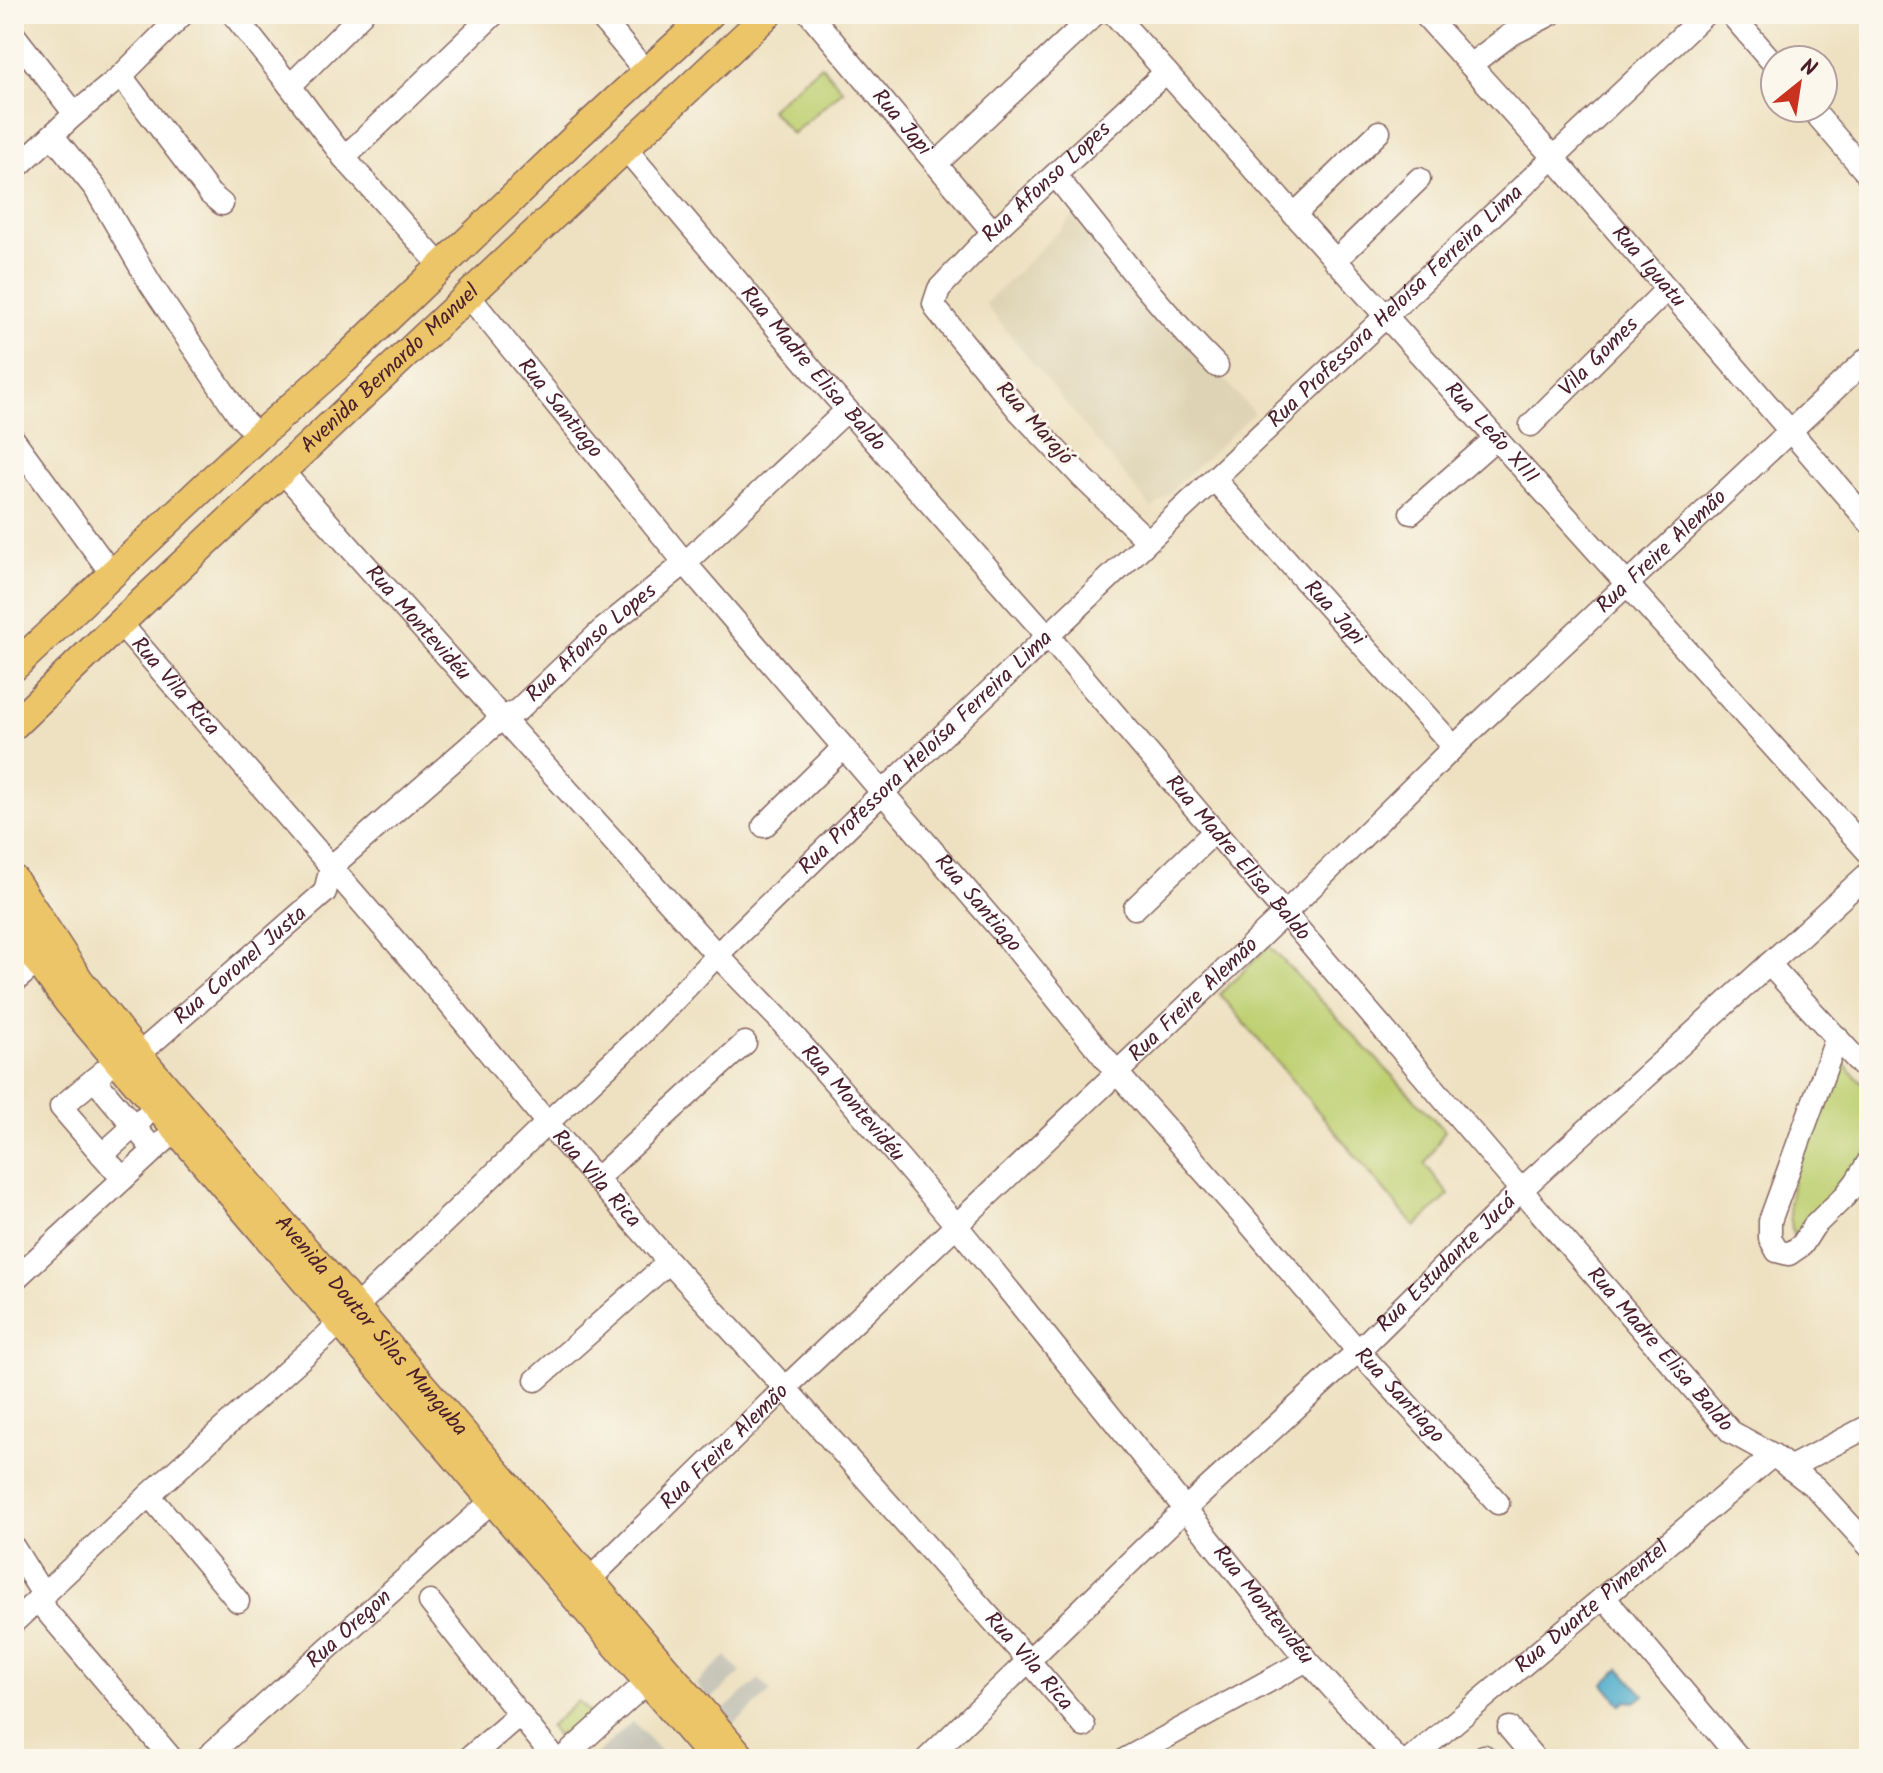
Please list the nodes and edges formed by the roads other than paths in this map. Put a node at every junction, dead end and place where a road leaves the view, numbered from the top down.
1 (183, 14) edge
2 (233, 14) edge
3 (362, 14) edge
4 (494, 14) edge
5 (598, 14) edge
6 (710, 14) edge
7 (768, 14) edge
8 (810, 14) edge
9 (1095, 14) edge
10 (1114, 14) edge
11 (1424, 14) edge
12 (1551, 14) edge
13 (1705, 14) edge
14 (1731, 14) edge
15 (14, 35) edge
16 (1759, 46) edge
17 (1470, 65) junction
18 (646, 72) junction
19 (1166, 72) junction
20 (121, 76) junction
21 (290, 86) junction
22 (75, 114) junction
23 (1825, 124) edge
24 (1379, 132) dead end
25 (52, 135) junction
26 (625, 148) junction
27 (1553, 157) junction
28 (344, 158) junction
29 (936, 164) junction
30 (14, 170) edge
31 (1055, 175) junction
32 (1869, 176) edge
33 (1419, 179) dead end
34 (222, 204) dead end
35 (1294, 215) junction
36 (993, 232) junction
37 (1335, 261) junction
38 (441, 266) junction
39 (1667, 289) junction
40 (468, 295) junction
41 (935, 299) joint
42 (1386, 317) junction
43 (1869, 357) edge
44 (1217, 366) dead end
45 (847, 410) junction
46 (1531, 425) dead end
47 (1789, 430) junction
48 (258, 436) junction
49 (1495, 439) junction
50 (14, 440) edge
51 (282, 471) junction
52 (1214, 479) junction
53 (1411, 513) dead end
54 (1869, 522) edge
55 (1147, 540) junction
56 (685, 563) junction
57 (112, 574) junction
58 (1627, 586) junction
59 (120, 623) junction
60 (1048, 636) junction
61 (14, 667) edge
62 (502, 718) junction
63 (14, 725) edge
64 (1454, 747) junction
65 (843, 748) junction
66 (882, 793) junction
67 (764, 826) dead end
68 (1215, 831) junction
69 (1869, 853) edge
70 (331, 867) junction
71 (1869, 873) edge
72 (14, 880) edge
73 (1135, 908) dead end
74 (1285, 913) junction
75 (14, 921) edge
76 (717, 955) junction
77 (38, 961) junction
78 (1769, 964) junction
79 (14, 982) edge
80 (1837, 1037) junction
81 (745, 1043) dead end
82 (127, 1058) junction
83 (1117, 1073) junction
84 (1869, 1073) edge
85 (94, 1079) junction
86 (156, 1106) junction
87 (547, 1123) junction
88 (134, 1126) junction
89 (176, 1130) junction
90 (154, 1150) junction
91 (102, 1155) junction
92 (1869, 1161) edge
93 (123, 1179) junction
94 (596, 1179) junction
95 (1521, 1190) junction
96 (957, 1226) junction
97 (669, 1262) junction
98 (14, 1280) edge
99 (348, 1315) junction
100 (1358, 1351) junction
101 (536, 1380) dead end
102 (785, 1388) junction
103 (1869, 1426) edge
104 (1781, 1461) junction
105 (149, 1495) junction
106 (493, 1500) junction
107 (1498, 1503) dead end
108 (1186, 1508) junction
109 (1869, 1546) edge
110 (14, 1548) edge
111 (589, 1580) junction
112 (1604, 1597) junction
113 (41, 1598) junction
114 (238, 1601) dead end
115 (430, 1602) dead end
116 (14, 1622) edge
117 (1307, 1660) junction
118 (1029, 1661) junction
119 (647, 1682) junction
120 (520, 1714) junction
121 (1084, 1726) dead end
122 (1509, 1728) dead end
123 (172, 1759) edge
124 (205, 1759) edge
125 (468, 1759) edge
126 (555, 1759) edge
127 (562, 1759) edge
128 (714, 1759) edge
129 (743, 1759) edge
130 (927, 1759) edge
131 (1126, 1759) edge
132 (1397, 1759) edge
133 (1411, 1759) edge
134 (1535, 1759) edge
135 (1740, 1759) edge

1 - 20 street
2 - 21 street
3 - 21 street
4 - 28 street
5 - 18 street
6 - 18 main road, Avenida Bernardo Manuel
7 - 26 main road, Avenida Bernardo Manuel
8 - 29 street, Rua Japi
9 - 29 street
10 - 19 street, Rua Leão XIII
11 - 17 street, Rua Iguatu
12 - 17 street
13 - 27 street, Rua Professora Heloísa Ferreira Lima
14 - 16 street
15 - 22 street
17 - 27 street, Rua Iguatu
18 - 38 main road, Avenida Bernardo Manuel
19 - 31 street, Rua Afonso Lopes
19 - 35 street, Rua Leão XIII
20 - 22 street
20 - 34 street
21 - 28 street
22 - 25 street
23 - 32 street
24 - 35 street
25 - 30 street
25 - 48 street
26 - 40 main road, Avenida Bernardo Manuel
26 - 45 street, Rua Madre Elisa Baldo
27 - 39 street, Rua Iguatu
27 - 42 street, Rua Professora Heloísa Ferreira Lima
28 - 38 street
29 - 36 street, Rua Japi
31 - 36 street, Rua Afonso Lopes
31 - 44 street
33 - 37 street
35 - 37 street, Rua Leão XIII
36 - 41 street, Rua Afonso Lopes
37 - 42 street, Rua Leão XIII
38 - 48 main road, Avenida Bernardo Manuel
39 - 46 street, Vila Gomes
39 - 47 street, Rua Iguatu
40 - 51 main road, Avenida Bernardo Manuel
40 - 56 street, Rua Santiago
41 - 55 street, Rua Marajó
42 - 49 street, Rua Leão XIII
42 - 52 street, Rua Professora Heloísa Ferreira Lima
43 - 47 street, Rua Freire Alemão
45 - 56 street, Rua Afonso Lopes
45 - 60 street, Rua Madre Elisa Baldo
47 - 54 street, Rua Iguatu
47 - 58 street, Rua Freire Alemão
48 - 57 main road, Avenida Bernardo Manuel
49 - 53 street
49 - 58 street, Rua Leão XIII
50 - 57 street
51 - 59 main road, Avenida Bernardo Manuel
51 - 62 street, Rua Montevidéu
52 - 55 street, Rua Professora Heloísa Ferreira Lima
52 - 64 street, Rua Japi
55 - 60 street, Rua Professora Heloísa Ferreira Lima
56 - 62 street, Rua Afonso Lopes
56 - 65 street, Rua Santiago
57 - 61 main road, Avenida Bernardo Manuel
58 - 64 street, Rua Freire Alemão
58 - 69 street, Rua Leão XIII
59 - 63 main road, Avenida Bernardo Manuel
59 - 70 street, Rua Vila Rica
60 - 66 street, Rua Professora Heloísa Ferreira Lima
60 - 68 street, Rua Madre Elisa Baldo
62 - 70 street, Rua Afonso Lopes
62 - 76 street, Rua Montevidéu
64 - 74 street, Rua Freire Alemão
65 - 66 street, Rua Santiago
65 - 67 street
66 - 76 street, Rua Professora Heloísa Ferreira Lima
66 - 83 street, Rua Santiago
68 - 73 street
68 - 74 street, Rua Madre Elisa Baldo
70 - 82 street, Rua Coronel Justa
70 - 87 street, Rua Vila Rica
71 - 78 street, Rua Estudante Jucá
72 - 82 main road, Avenida Doutor Silas Munguba
74 - 83 street, Rua Freire Alemão
74 - 95 street, Rua Madre Elisa Baldo
75 - 77 main road, Avenida Doutor Silas Munguba
76 - 87 street, Rua Professora Heloísa Ferreira Lima
76 - 96 street, Rua Montevidéu
77 - 79 street
77 - 82 main road, Avenida Doutor Silas Munguba
78 - 80 street
78 - 95 street, Rua Estudante Jucá
80 - 84 street
80 - 92 street
81 - 94 street
82 - 85 street, Rua Coronel Justa
82 - 86 main road, Avenida Doutor Silas Munguba
82 - 99 main road, Avenida Doutor Silas Munguba
83 - 96 street, Rua Freire Alemão
83 - 100 street, Rua Santiago
85 - 88 street
85 - 91 street, Rua Coronel Justa
86 - 88 street
86 - 89 main road, Avenida Doutor Silas Munguba
87 - 94 street, Rua Vila Rica
87 - 99 street, Rua Professora Heloísa Ferreira Lima
88 - 90 street
88 - 91 street
89 - 90 street
89 - 99 main road, Avenida Doutor Silas Munguba
90 - 93 street
91 - 93 street
93 - 98 street
94 - 97 street, Rua Vila Rica
95 - 100 street, Rua Estudante Jucá
95 - 104 street, Rua Madre Elisa Baldo
96 - 102 street, Rua Freire Alemão
96 - 108 street, Rua Montevidéu
97 - 101 street
97 - 102 street, Rua Vila Rica
99 - 105 street, Rua Professora Heloísa Ferreira Lima
99 - 106 main road, Avenida Doutor Silas Munguba
99 - 111 main road, Avenida Doutor Silas Munguba
100 - 107 street, Rua Santiago
100 - 108 street, Rua Estudante Jucá
102 - 111 street, Rua Freire Alemão
102 - 118 street, Rua Vila Rica
103 - 104 street, Rua Duarte Pimentel
104 - 109 street, Rua Madre Elisa Baldo
104 - 112 street, Rua Duarte Pimentel
105 - 113 street, Rua Professora Heloísa Ferreira Lima
105 - 114 street
106 - 119 main road, Avenida Doutor Silas Munguba
106 - 124 street, Rua Oregon
108 - 117 street, Rua Montevidéu
108 - 118 street, Rua Estudante Jucá
110 - 113 street
111 - 129 main road, Avenida Doutor Silas Munguba
112 - 133 street, Rua Duarte Pimentel
112 - 135 street
113 - 116 street, Rua Professora Heloísa Ferreira Lima
113 - 123 street
115 - 120 street
117 - 131 street
117 - 132 street, Rua Montevidéu
118 - 121 street, Rua Vila Rica
118 - 130 street, Rua Estudante Jucá
119 - 127 street
119 - 128 main road, Avenida Doutor Silas Munguba
120 - 125 street
120 - 126 street
122 - 134 street

